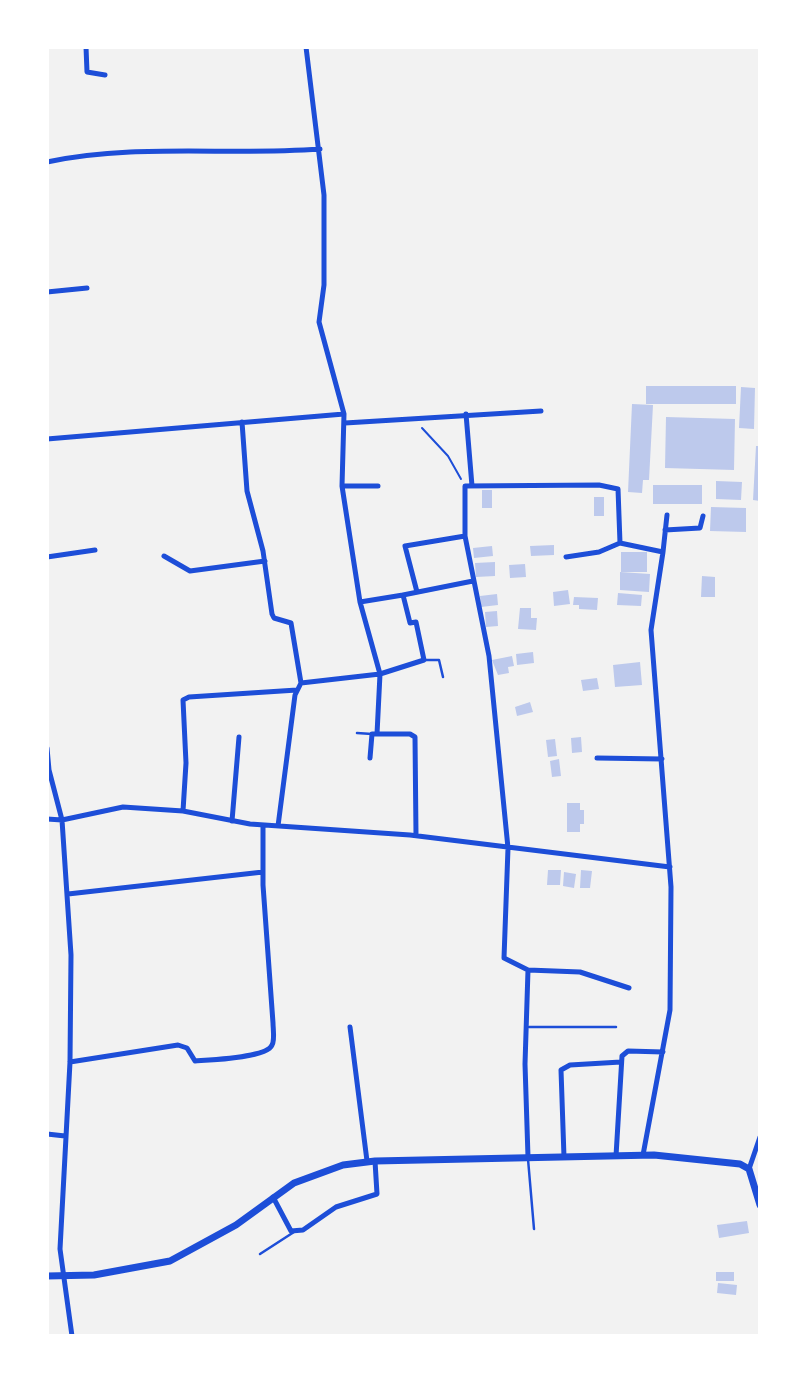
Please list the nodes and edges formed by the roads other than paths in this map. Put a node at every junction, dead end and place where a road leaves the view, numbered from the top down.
1 (86, 47) edge
2 (306, 47) edge
3 (105, 75) dead end
4 (320, 149) junction
5 (47, 162) edge
6 (87, 288) dead end
7 (47, 292) edge
8 (541, 411) dead end
9 (344, 414) junction
10 (466, 414) junction
11 (242, 422) junction
12 (345, 423) junction
13 (47, 439) edge
14 (342, 486) junction
15 (378, 486) dead end
16 (468, 486) junction
17 (667, 515) dead end
18 (704, 516) dead end
19 (665, 530) junction
20 (465, 536) junction
21 (620, 543) junction
22 (95, 550) dead end
23 (663, 552) junction
24 (164, 556) dead end
25 (47, 557) edge
26 (566, 557) dead end
27 (265, 561) junction
28 (473, 580) junction
29 (417, 592) junction
30 (403, 595) junction
31 (360, 602) junction
32 (424, 660) junction
33 (380, 674) junction
34 (443, 677) dead end
35 (301, 683) junction
36 (297, 690) junction
37 (357, 733) dead end
38 (375, 734) junction
39 (239, 737) dead end
40 (47, 748) edge
41 (370, 758) dead end
42 (597, 758) dead end
43 (662, 759) junction
44 (48, 770) edge
45 (183, 811) junction
46 (47, 819) edge
47 (62, 820) junction
48 (232, 821) junction
49 (263, 825) junction
50 (278, 826) junction
51 (416, 835) junction
52 (508, 848) junction
53 (670, 867) junction
54 (263, 872) junction
55 (68, 894) junction
56 (528, 970) junction
57 (629, 988) dead end
58 (350, 1027) dead end
59 (525, 1027) junction
60 (616, 1027) dead end
61 (663, 1052) junction
62 (70, 1062) junction
63 (621, 1062) junction
64 (47, 1134) edge
65 (65, 1136) junction
66 (760, 1137) edge
67 (643, 1155) junction
68 (616, 1156) junction
69 (564, 1157) junction
70 (528, 1160) junction
71 (371, 1161) junction
72 (749, 1169) junction
73 (274, 1199) junction
74 (760, 1205) edge
75 (534, 1229) dead end
76 (294, 1232) junction
77 (260, 1254) dead end
78 (62, 1275) junction
79 (47, 1276) edge
80 (72, 1336) edge

1 - 3 street
2 - 4 street
4 - 5 street
4 - 9 street
6 - 7 street
8 - 10 street
9 - 11 street
9 - 12 street
10 - 12 street
10 - 16 street
11 - 13 street
11 - 27 street
12 - 14 street
14 - 15 street
14 - 31 street
16 - 20 street
16 - 21 street
17 - 19 street
18 - 19 street
19 - 23 street
20 - 28 street
20 - 29 street
21 - 23 street
21 - 26 street
22 - 25 street
23 - 43 street
24 - 27 street
27 - 35 street
28 - 29 street
28 - 52 street
29 - 30 street
30 - 31 street
30 - 32 street
31 - 33 street
32 - 33 street
32 - 34 lane
33 - 35 street
33 - 38 street
35 - 36 street
36 - 45 street
36 - 50 street
37 - 38 lane
38 - 41 street
38 - 51 street
39 - 48 street
40 - 44 street
42 - 43 street
43 - 53 street
44 - 47 street
45 - 47 street
45 - 48 street
46 - 47 street
47 - 55 street
48 - 49 street
49 - 50 street
49 - 54 street
50 - 51 street
51 - 52 street
52 - 53 street
52 - 56 street
53 - 61 street
54 - 55 street
54 - 62 street
55 - 62 street
56 - 57 street
56 - 59 street
58 - 71 street
59 - 60 lane
59 - 70 street
61 - 63 street
61 - 67 street
62 - 65 street
63 - 68 street
63 - 69 street
64 - 65 street
65 - 78 street
66 - 72 street
67 - 68 main road
67 - 72 main road
68 - 69 main road
69 - 70 main road
70 - 71 main road
70 - 75 lane
71 - 73 main road
71 - 76 street
72 - 74 main road
73 - 76 street
73 - 78 main road
76 - 77 lane
78 - 79 main road
78 - 80 street

